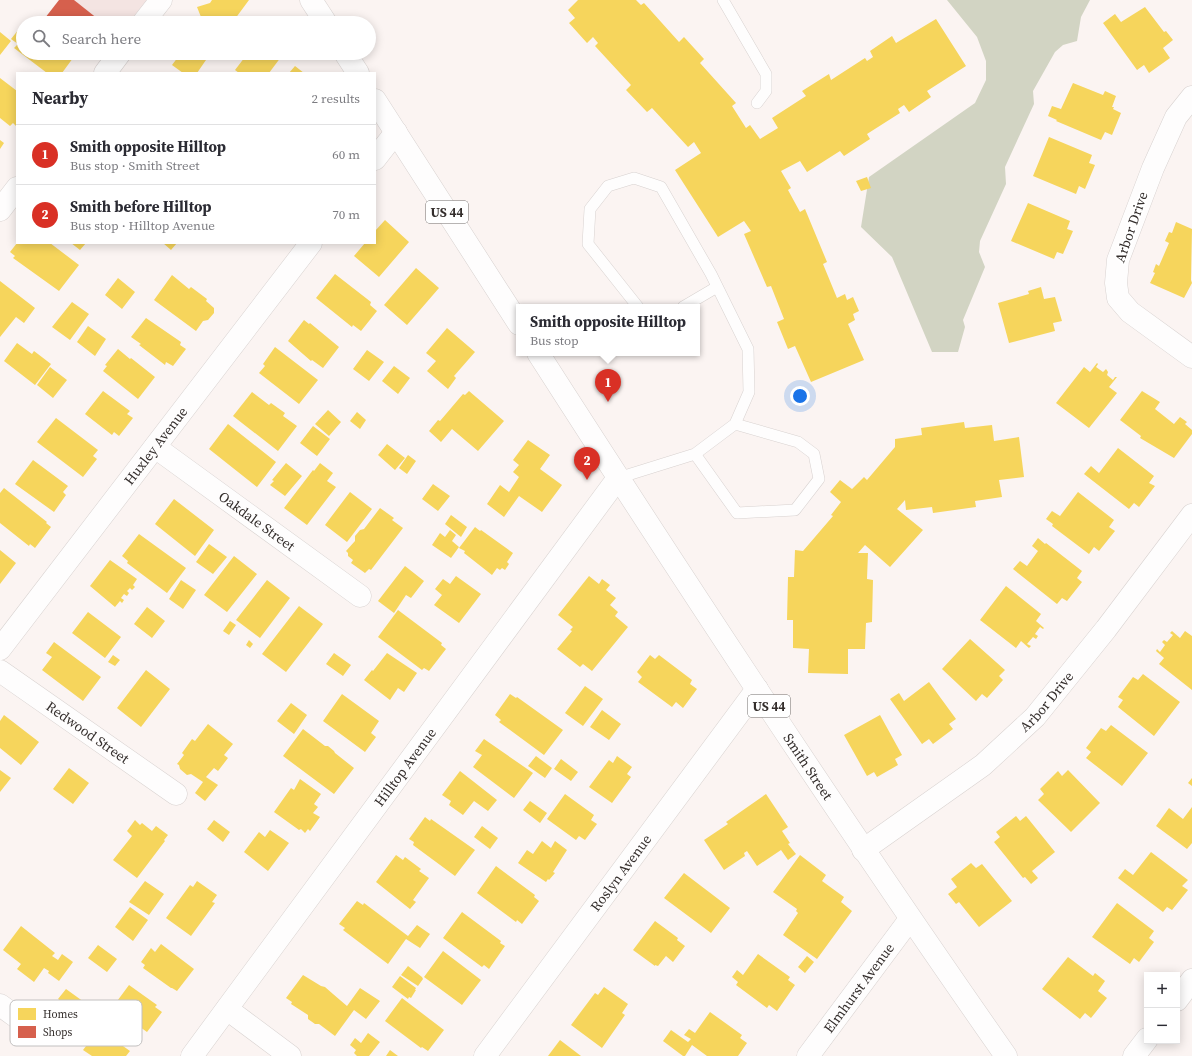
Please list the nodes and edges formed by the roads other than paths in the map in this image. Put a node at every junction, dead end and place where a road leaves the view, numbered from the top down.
1 (311, 0) edge
2 (723, 0) edge
3 (321, 16) edge
4 (115, 60) edge
5 (350, 60) edge
6 (106, 72) edge
7 (357, 72) edge
8 (1192, 97) edge
9 (376, 102) edge
10 (757, 103) dead end
11 (396, 132) junction
12 (376, 158) edge
13 (16, 189) edge
14 (0, 210) edge
15 (310, 244) edge
16 (717, 287) junction
17 (636, 304) edge
18 (688, 304) edge
19 (516, 319) edge
20 (540, 356) edge
21 (1192, 357) edge
22 (735, 424) junction
23 (155, 447) junction
24 (695, 454) junction
25 (618, 478) junction
26 (1192, 515) edge
27 (360, 596) dead end
28 (0, 649) edge
29 (0, 671) edge
30 (757, 689) junction
31 (176, 794) dead end
32 (864, 850) junction
33 (910, 919) junction
34 (1192, 980) edge
35 (1180, 996) edge
36 (0, 1005) edge
37 (227, 1009) junction
38 (10, 1012) edge
39 (1144, 1043) edge
40 (192, 1056) edge
41 (290, 1056) edge
42 (485, 1056) edge
43 (808, 1056) edge
44 (1006, 1056) edge
45 (1134, 1056) edge

1 - 3 street
2 - 10 lane
4 - 6 street
5 - 7 street
8 - 21 street, Arbor Drive
9 - 11 street, US 44
11 - 12 street
11 - 19 street, US 44
13 - 14 street
15 - 23 street, Huxley Avenue
16 - 17 lane
16 - 18 lane
16 - 22 lane
20 - 25 street, Smith Street / US 44
22 - 24 lane
22 - 24 lane
23 - 27 street, Oakdale Street
23 - 28 street, Huxley Avenue
24 - 25 lane
25 - 30 street, Smith Street / US 44
25 - 37 street, Hilltop Avenue
26 - 32 street, Arbor Drive
29 - 31 street, Redwood Street
30 - 32 street, Smith Street / US 44
30 - 42 street, Roslyn Avenue
32 - 33 street, Smith Street / US 44
33 - 43 street, Elmhurst Avenue
33 - 44 street, Smith Street / US 44
34 - 35 street
36 - 38 street
37 - 40 street, Hilltop Avenue
37 - 41 street
39 - 45 street

